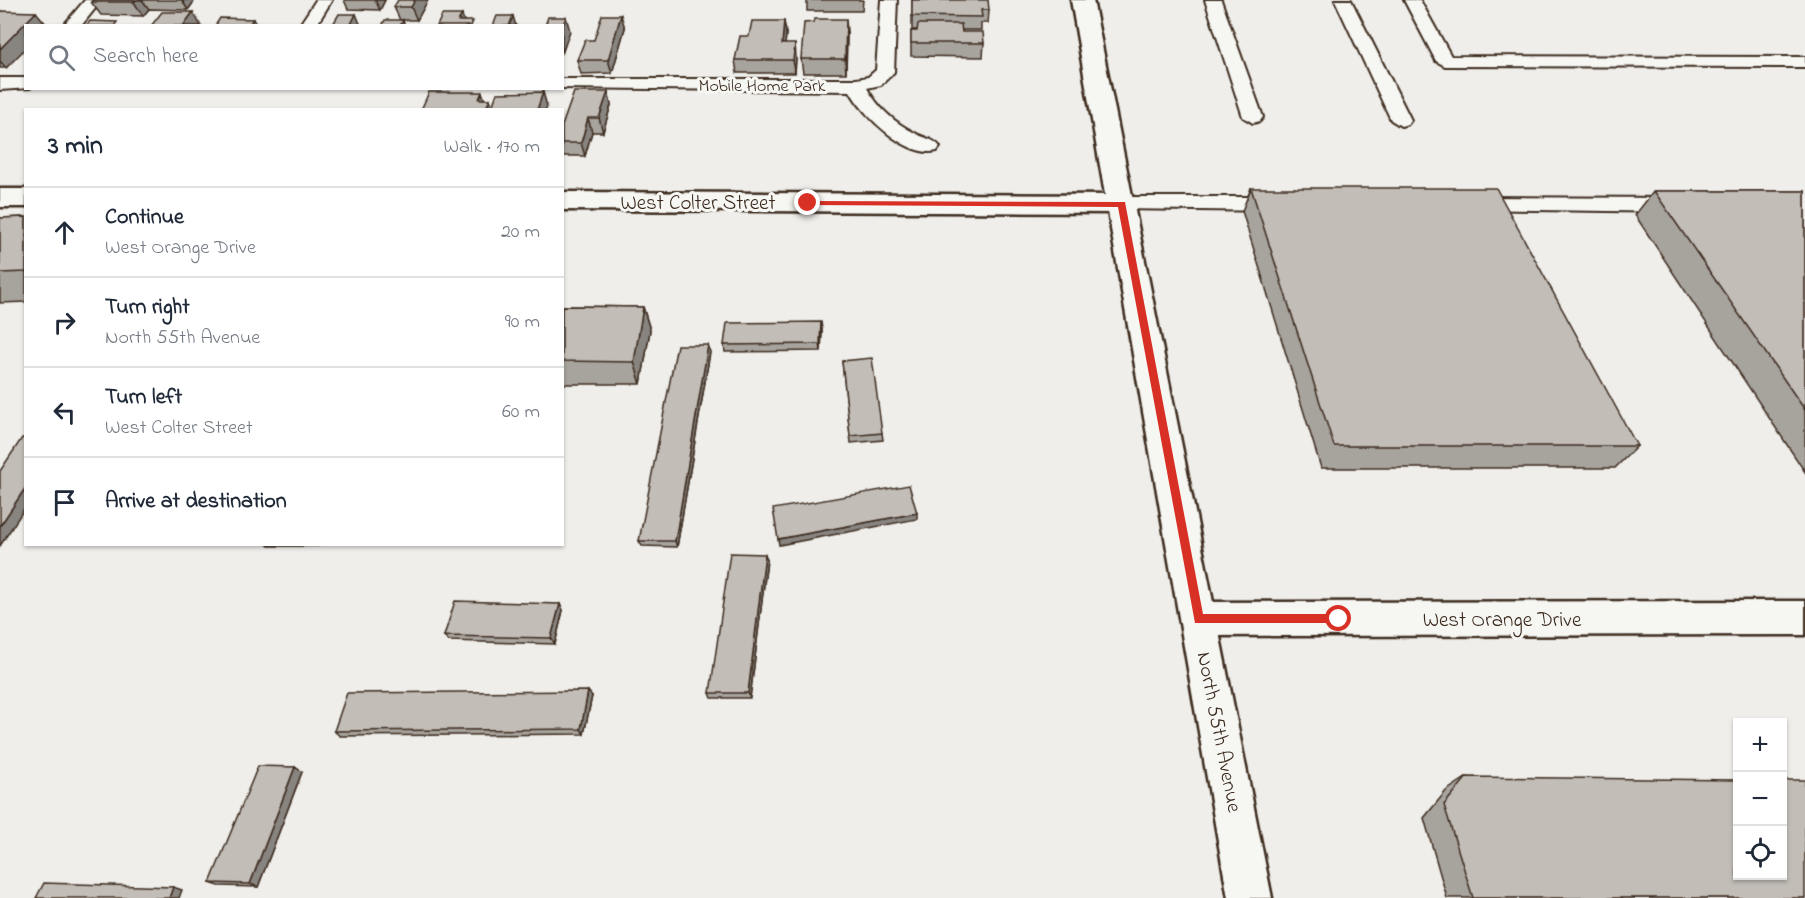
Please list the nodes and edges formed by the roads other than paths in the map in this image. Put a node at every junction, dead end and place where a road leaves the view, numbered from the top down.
1 (94, 0) edge
2 (324, 0) edge
3 (889, 0) edge
4 (1082, 0) edge
5 (1213, 0) edge
6 (1343, 0) edge
7 (1412, 0) edge
8 (73, 24) edge
9 (308, 24) edge
10 (1805, 62) edge
11 (564, 85) edge
12 (856, 85) junction
13 (1253, 117) dead end
14 (1401, 120) dead end
15 (930, 147) dead end
16 (0, 198) edge
17 (24, 198) edge
18 (564, 201) edge
19 (1122, 204) junction
20 (1305, 204) edge
21 (1448, 204) edge
22 (1698, 205) edge
23 (1805, 618) edge
24 (1199, 619) junction
25 (1250, 898) edge

1 - 8 lane
2 - 9 lane
3 - 12 lane, Mobile Home Park
4 - 19 street, North 55th Avenue
5 - 13 lane
6 - 14 lane
7 - 10 lane
11 - 12 lane, Mobile Home Park
12 - 15 lane
16 - 17 street
18 - 19 street, West Colter Street
19 - 20 lane
19 - 24 street, North 55th Avenue
21 - 22 lane
23 - 24 street, West Orange Drive
24 - 25 street, North 55th Avenue

